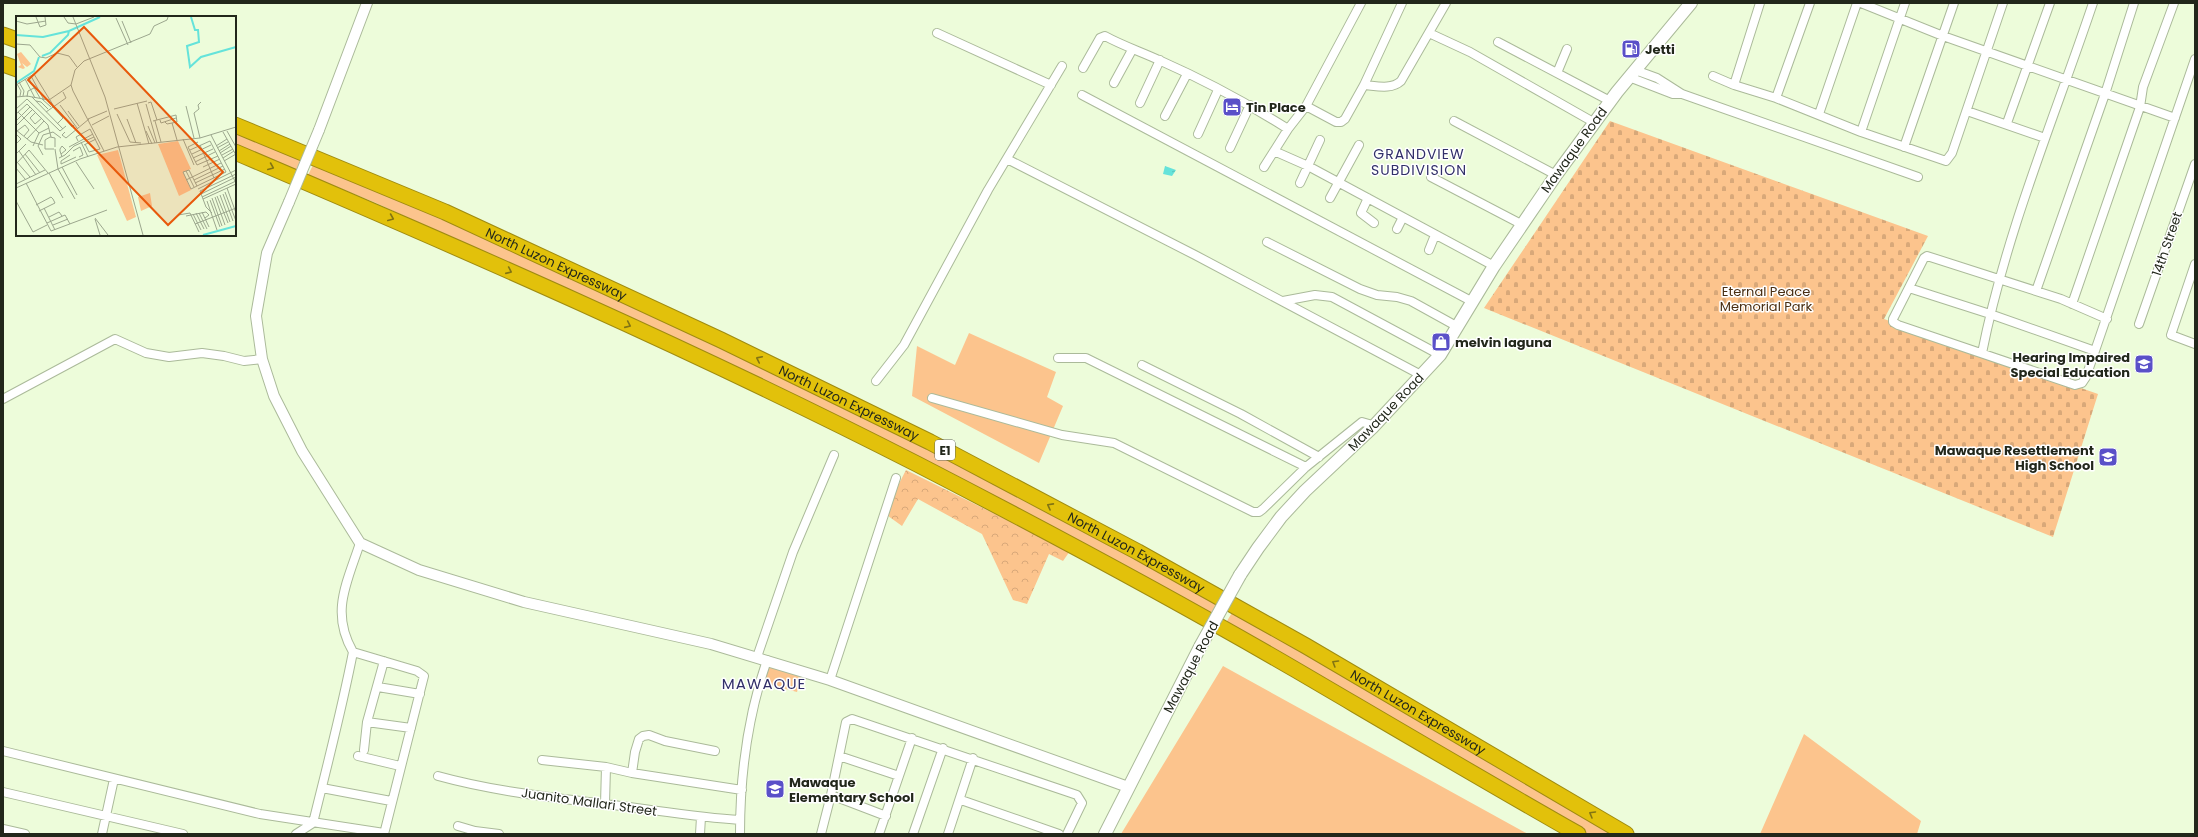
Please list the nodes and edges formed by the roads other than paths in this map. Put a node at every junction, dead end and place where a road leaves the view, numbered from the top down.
1 (368, 3) edge
2 (1361, 3) edge
3 (1402, 3) edge
4 (1446, 3) edge
5 (1691, 3) edge
6 (1760, 3) edge
7 (1810, 3) edge
8 (1858, 3) edge
9 (1861, 3) edge
10 (1906, 3) edge
11 (1954, 3) edge
12 (2003, 3) edge
13 (2050, 3) edge
14 (2093, 3) edge
15 (2134, 3) edge
16 (2174, 3) edge
17 (1900, 19) junction
18 (937, 33) dead end
19 (1429, 33) junction
20 (3, 35) edge
21 (1943, 36) junction
22 (16, 40) edge
23 (1498, 42) dead end
24 (1567, 49) dead end
25 (1132, 50) junction
26 (1986, 51) junction
27 (2195, 59) edge
28 (1160, 60) junction
29 (3, 64) edge
30 (1062, 66) dead end
31 (2028, 66) junction
32 (1083, 68) dead end
33 (16, 69) edge
34 (1557, 73) junction
35 (1187, 74) junction
36 (1632, 74) junction
37 (1713, 76) dead end
38 (2067, 80) junction
39 (1114, 83) dead end
40 (1051, 85) junction
41 (1364, 85) junction
42 (1734, 85) junction
43 (1218, 90) junction
44 (2105, 94) junction
45 (1082, 95) dead end
46 (1776, 98) junction
47 (1610, 101) junction
48 (1140, 103) dead end
49 (1250, 105) junction
50 (1306, 106) junction
51 (2140, 107) junction
52 (1967, 111) junction
53 (1819, 114) junction
54 (1166, 116) dead end
55 (2175, 118) junction
56 (1454, 120) dead end
57 (1595, 123) junction
58 (2007, 123) junction
59 (236, 125) edge
60 (1288, 129) junction
61 (1861, 132) junction
62 (1198, 134) dead end
63 (2045, 138) junction
64 (1320, 140) dead end
65 (1359, 145) dead end
66 (1904, 147) junction
67 (1230, 148) dead end
68 (1274, 151) junction
69 (236, 152) edge
70 (1007, 159) junction
71 (2195, 164) edge
72 (1308, 166) junction
73 (1264, 167) dead end
74 (1556, 175) junction
75 (1431, 177) dead end
76 (1918, 177) dead end
77 (1300, 182) dead end
78 (1339, 183) junction
79 (2191, 186) edge
80 (1330, 198) dead end
81 (1368, 198) junction
82 (1403, 217) junction
83 (1374, 223) dead end
84 (1522, 224) junction
85 (1397, 228) dead end
86 (1435, 235) junction
87 (1267, 242) dead end
88 (1429, 250) dead end
89 (2195, 264) edge
90 (1494, 266) junction
91 (1998, 280) junction
92 (1909, 288) junction
93 (2036, 291) junction
94 (1283, 301) junction
95 (1473, 302) junction
96 (2072, 304) junction
97 (1990, 314) junction
98 (2107, 319) junction
99 (2139, 324) dead end
100 (1458, 327) junction
101 (2195, 344) edge
102 (2095, 351) junction
103 (1982, 353) junction
104 (1440, 355) junction
105 (1058, 358) dead end
106 (262, 359) junction
107 (1142, 365) dead end
108 (1421, 375) junction
109 (876, 381) dead end
110 (932, 398) dead end
111 (3, 399) edge
112 (1372, 428) junction
113 (834, 455) dead end
114 (1319, 457) junction
115 (1306, 467) junction
116 (896, 478) dead end
117 (360, 543) junction
118 (353, 652) junction
119 (756, 657) junction
120 (767, 660) junction
121 (384, 661) junction
122 (830, 680) junction
123 (378, 687) junction
124 (420, 694) junction
125 (367, 722) junction
126 (410, 728) junction
127 (912, 738) junction
128 (942, 748) junction
129 (3, 751) edge
130 (715, 751) dead end
131 (839, 756) junction
132 (973, 758) junction
133 (542, 760) dead end
134 (400, 766) junction
135 (606, 766) junction
136 (632, 773) junction
137 (438, 776) dead end
138 (899, 776) junction
139 (114, 779) junction
140 (1128, 787) junction
141 (322, 788) junction
142 (742, 790) junction
143 (3, 792) edge
144 (831, 795) junction
145 (392, 800) junction
146 (961, 800) junction
147 (605, 804) junction
148 (107, 816) junction
149 (886, 816) junction
150 (701, 817) junction
151 (740, 820) junction
152 (313, 823) junction
153 (458, 826) dead end
154 (3, 829) edge
155 (25, 834) edge
156 (102, 834) edge
157 (183, 834) edge
158 (296, 834) edge
159 (384, 834) edge
160 (499, 834) edge
161 (700, 834) edge
162 (740, 834) edge
163 (821, 834) edge
164 (879, 834) edge
165 (913, 834) edge
166 (948, 834) edge
167 (1059, 834) edge
168 (1067, 834) edge
169 (1105, 834) edge
170 (1578, 834) edge
171 (1626, 834) edge

1 - 106 street, bridge
2 - 50 street
3 - 41 street
4 - 19 street
5 - 36 main road, Mawaque Road
6 - 42 street
7 - 46 street
8 - 53 street
9 - 17 street
10 - 17 street
11 - 21 street
12 - 26 street
13 - 31 street
14 - 38 street
15 - 44 street
16 - 51 street
17 - 21 street
17 - 61 street
18 - 40 street
19 - 41 street
19 - 57 street
20 - 22 highway
21 - 26 street
21 - 66 street
23 - 34 street
24 - 34 street
25 - 28 street
25 - 32 street
25 - 39 street
26 - 31 street
26 - 52 street
27 - 55 street
28 - 35 street
28 - 48 street
29 - 33 highway
30 - 40 street
31 - 38 street
31 - 58 street
34 - 47 street
35 - 43 street
35 - 54 street
36 - 47 main road, Mawaque Road
36 - 76 street
37 - 42 street
38 - 44 street
38 - 63 street
40 - 70 street
41 - 50 street
42 - 46 street
43 - 49 street
43 - 62 street
44 - 51 street
44 - 93 street
45 - 95 street
46 - 53 street
47 - 57 main road, Mawaque Road
49 - 60 street
49 - 67 street
50 - 60 street
51 - 55 street
51 - 96 street
52 - 58 street
52 - 66 street
53 - 61 street
55 - 98 street
56 - 74 street
57 - 74 main road, Mawaque Road
58 - 63 street
171 -> 59 highway, North Luzon Expressway / E1
60 - 68 street
61 - 66 street
63 - 91 street
64 - 72 street
65 - 78 street
68 - 72 street
68 - 73 street
69 -> 170 highway, North Luzon Expressway / E1
70 - 94 street
70 - 109 street
71 - 79 street, 14th Street
72 - 77 street
72 - 78 street
74 - 84 main road, Mawaque Road
75 - 84 street
78 - 80 street
78 - 81 street
79 - 99 street, 14th Street
81 - 82 street
81 - 83 street
82 - 85 street
82 - 86 street
84 - 90 main road, Mawaque Road
86 - 88 street
86 - 90 street
87 - 100 street
89 - 101 street
90 - 95 main road, Mawaque Road
91 - 92 street
91 - 93 street
91 - 97 street
92 - 97 street
92 - 103 street
93 - 96 street
94 - 104 street
94 - 108 street
95 - 100 main road, Mawaque Road
96 - 98 street
97 - 102 street
97 - 103 street
98 - 102 street
100 - 104 main road, Mawaque Road
102 - 103 street
104 - 108 main road, Mawaque Road
105 - 115 street
106 - 111 street
106 - 117 street
107 - 114 street
108 - 112 main road, Mawaque Road
110 - 115 street
112 - 114 street
112 - 140 main road, Mawaque Road, bridge
113 - 119 street
114 - 115 street
116 - 122 street
117 - 118 street
117 - 119 street
118 - 121 street
118 - 141 street
119 - 120 street
120 - 122 street
120 - 142 street
121 - 123 street
121 - 124 street
122 - 140 street
123 - 124 street
123 - 125 street
124 - 126 street
125 - 126 street
125 - 134 street
126 - 134 street
127 - 128 street
127 - 131 street
127 - 138 street
128 - 132 street
128 - 165 street
129 - 139 street
130 - 136 street
131 - 138 street
131 - 144 street
132 - 146 street
132 - 168 street
133 - 135 street
134 - 145 street
135 - 136 street
135 - 147 street
136 - 142 street
137 - 147 street, Juanito Mallari Street
138 - 149 street
139 - 148 street
139 - 152 street
140 - 169 main road, Mawaque Road
141 - 145 street
141 - 152 street
142 - 151 street
143 - 148 street
144 - 149 street
144 - 163 street
145 - 159 street
146 - 166 street
146 - 167 street
147 - 150 street, Juanito Mallari Street
148 - 156 street
148 - 157 street
149 - 164 street
150 - 151 street, Juanito Mallari Street
150 - 161 street
151 - 162 street
152 - 158 street
152 - 159 street
153 - 160 street
154 - 155 street

